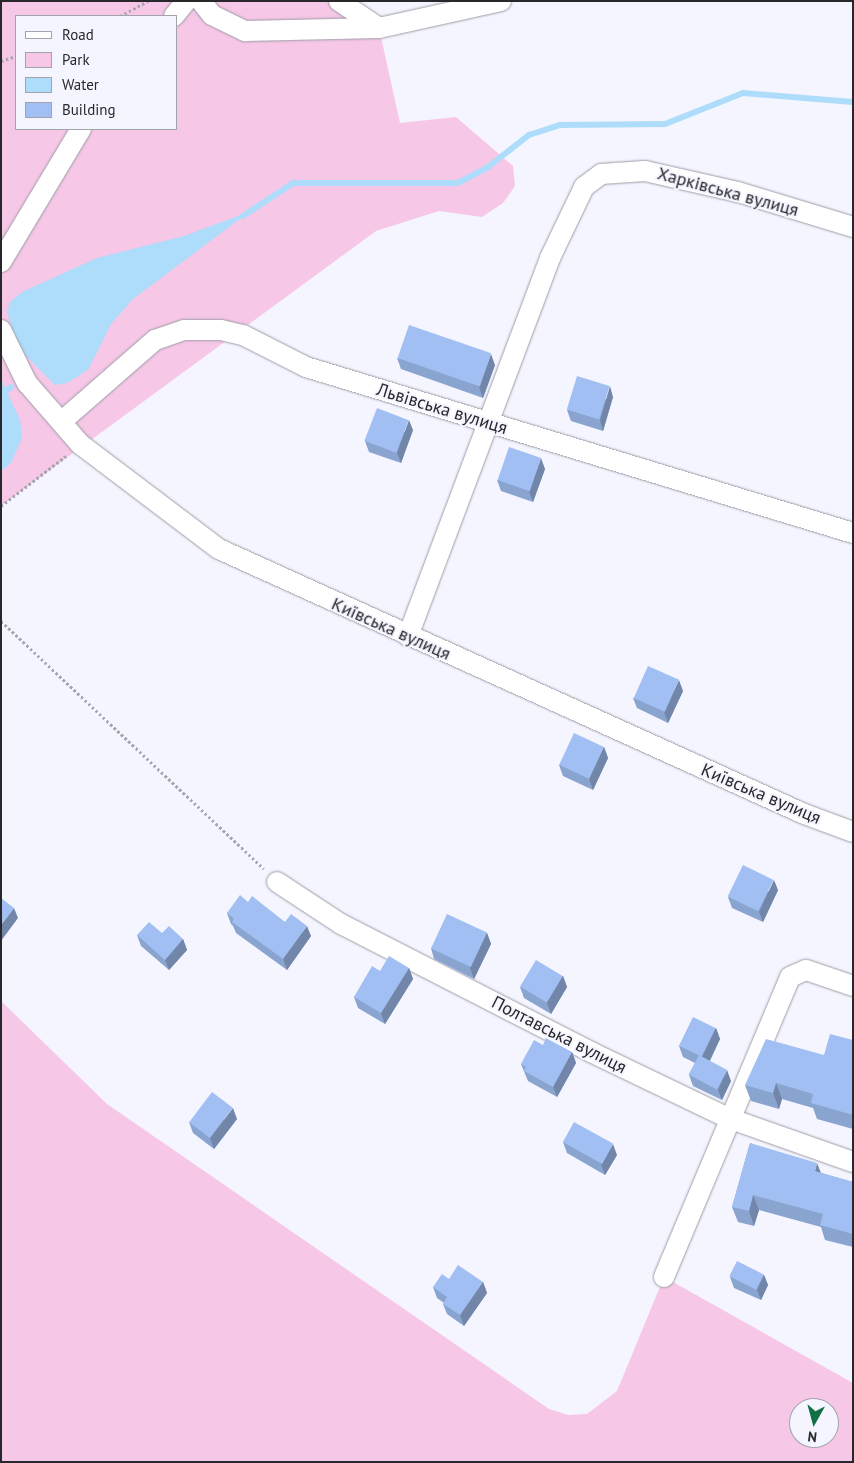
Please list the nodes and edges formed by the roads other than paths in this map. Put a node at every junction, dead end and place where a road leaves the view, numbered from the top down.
1 (186, 1) edge
2 (201, 1) edge
3 (339, 1) edge
4 (501, 1) edge
5 (175, 15) edge
6 (379, 28) junction
7 (80, 130) edge
8 (853, 227) edge
9 (1, 262) edge
10 (1, 330) edge
11 (61, 422) junction
12 (489, 424) junction
13 (853, 533) edge
14 (408, 636) junction
15 (853, 832) edge
16 (277, 882) road end
17 (853, 986) edge
18 (728, 1118) junction
19 (853, 1162) edge
20 (664, 1277) dead end

1 - 5 street
2 - 6 street
3 - 6 street
4 - 6 street
7 - 9 street
8 - 12 street, Харківська вулиця
10 - 11 street, Київська вулиця
11 - 12 street, Львівська вулиця
11 - 14 street, Київська вулиця
12 - 13 street, Львівська вулиця
12 - 14 street
14 - 15 street, Київська вулиця
16 - 18 street, Полтавська вулиця
17 - 18 street
18 - 19 street, Полтавська вулиця
18 - 20 street

